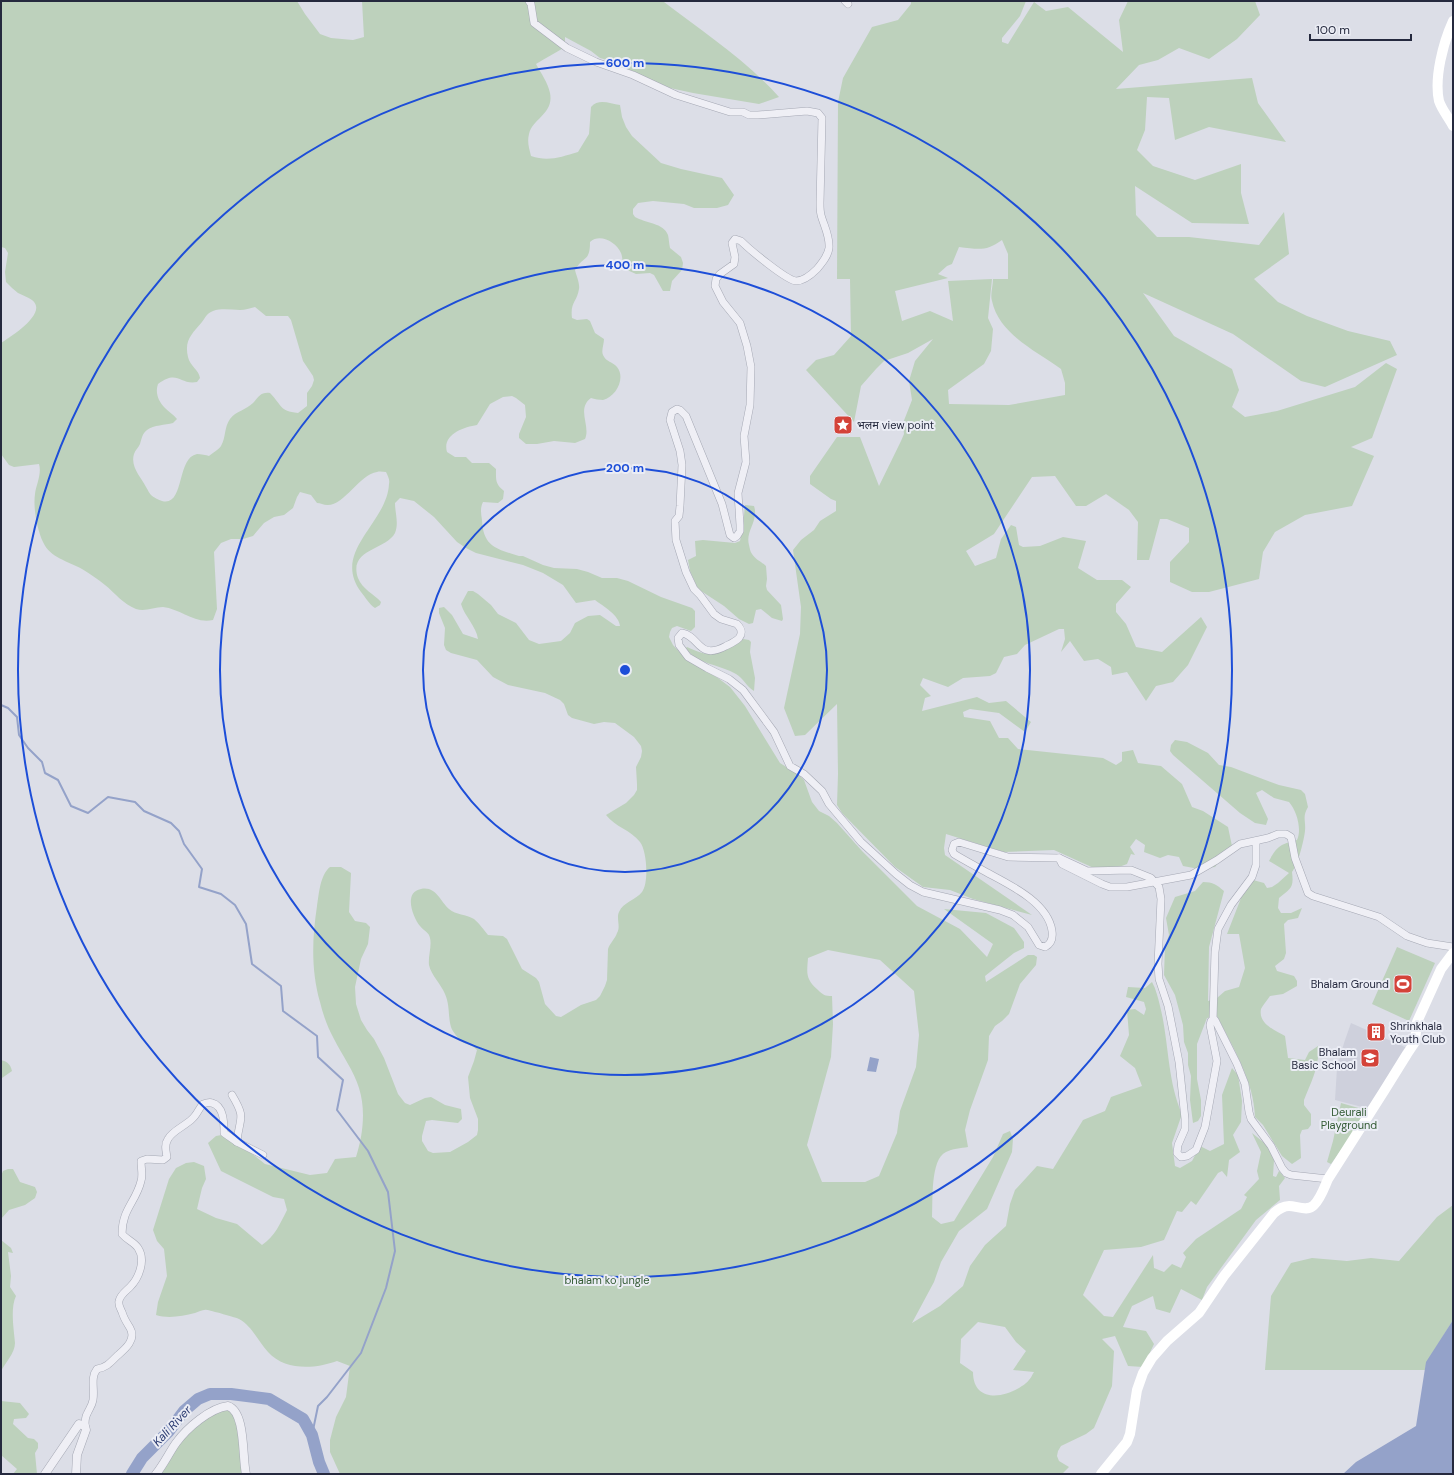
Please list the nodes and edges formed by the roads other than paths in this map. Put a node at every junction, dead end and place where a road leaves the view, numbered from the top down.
1 (529, 1) edge
2 (1453, 21) edge
3 (1452, 122) edge
4 (1256, 840) junction
5 (1059, 858) junction
6 (1155, 882) junction
7 (1453, 947) edge
8 (1453, 953) edge
9 (1213, 1020) junction
10 (232, 1095) dead end
11 (237, 1142) junction
12 (263, 1155) dead end
13 (1328, 1179) junction
14 (85, 1426) junction
15 (45, 1474) edge
16 (76, 1474) edge
17 (156, 1474) edge
18 (246, 1474) edge
19 (1101, 1474) edge

1 - 5 street
2 - 3 main road
4 - 6 street
4 - 7 street
4 - 9 street
5 - 6 street
5 - 6 street
6 - 9 street
8 - 13 main road
9 - 13 street
10 - 11 street
11 - 12 street
11 - 14 street
13 - 19 main road
14 - 15 street
14 - 16 street
17 - 18 street

